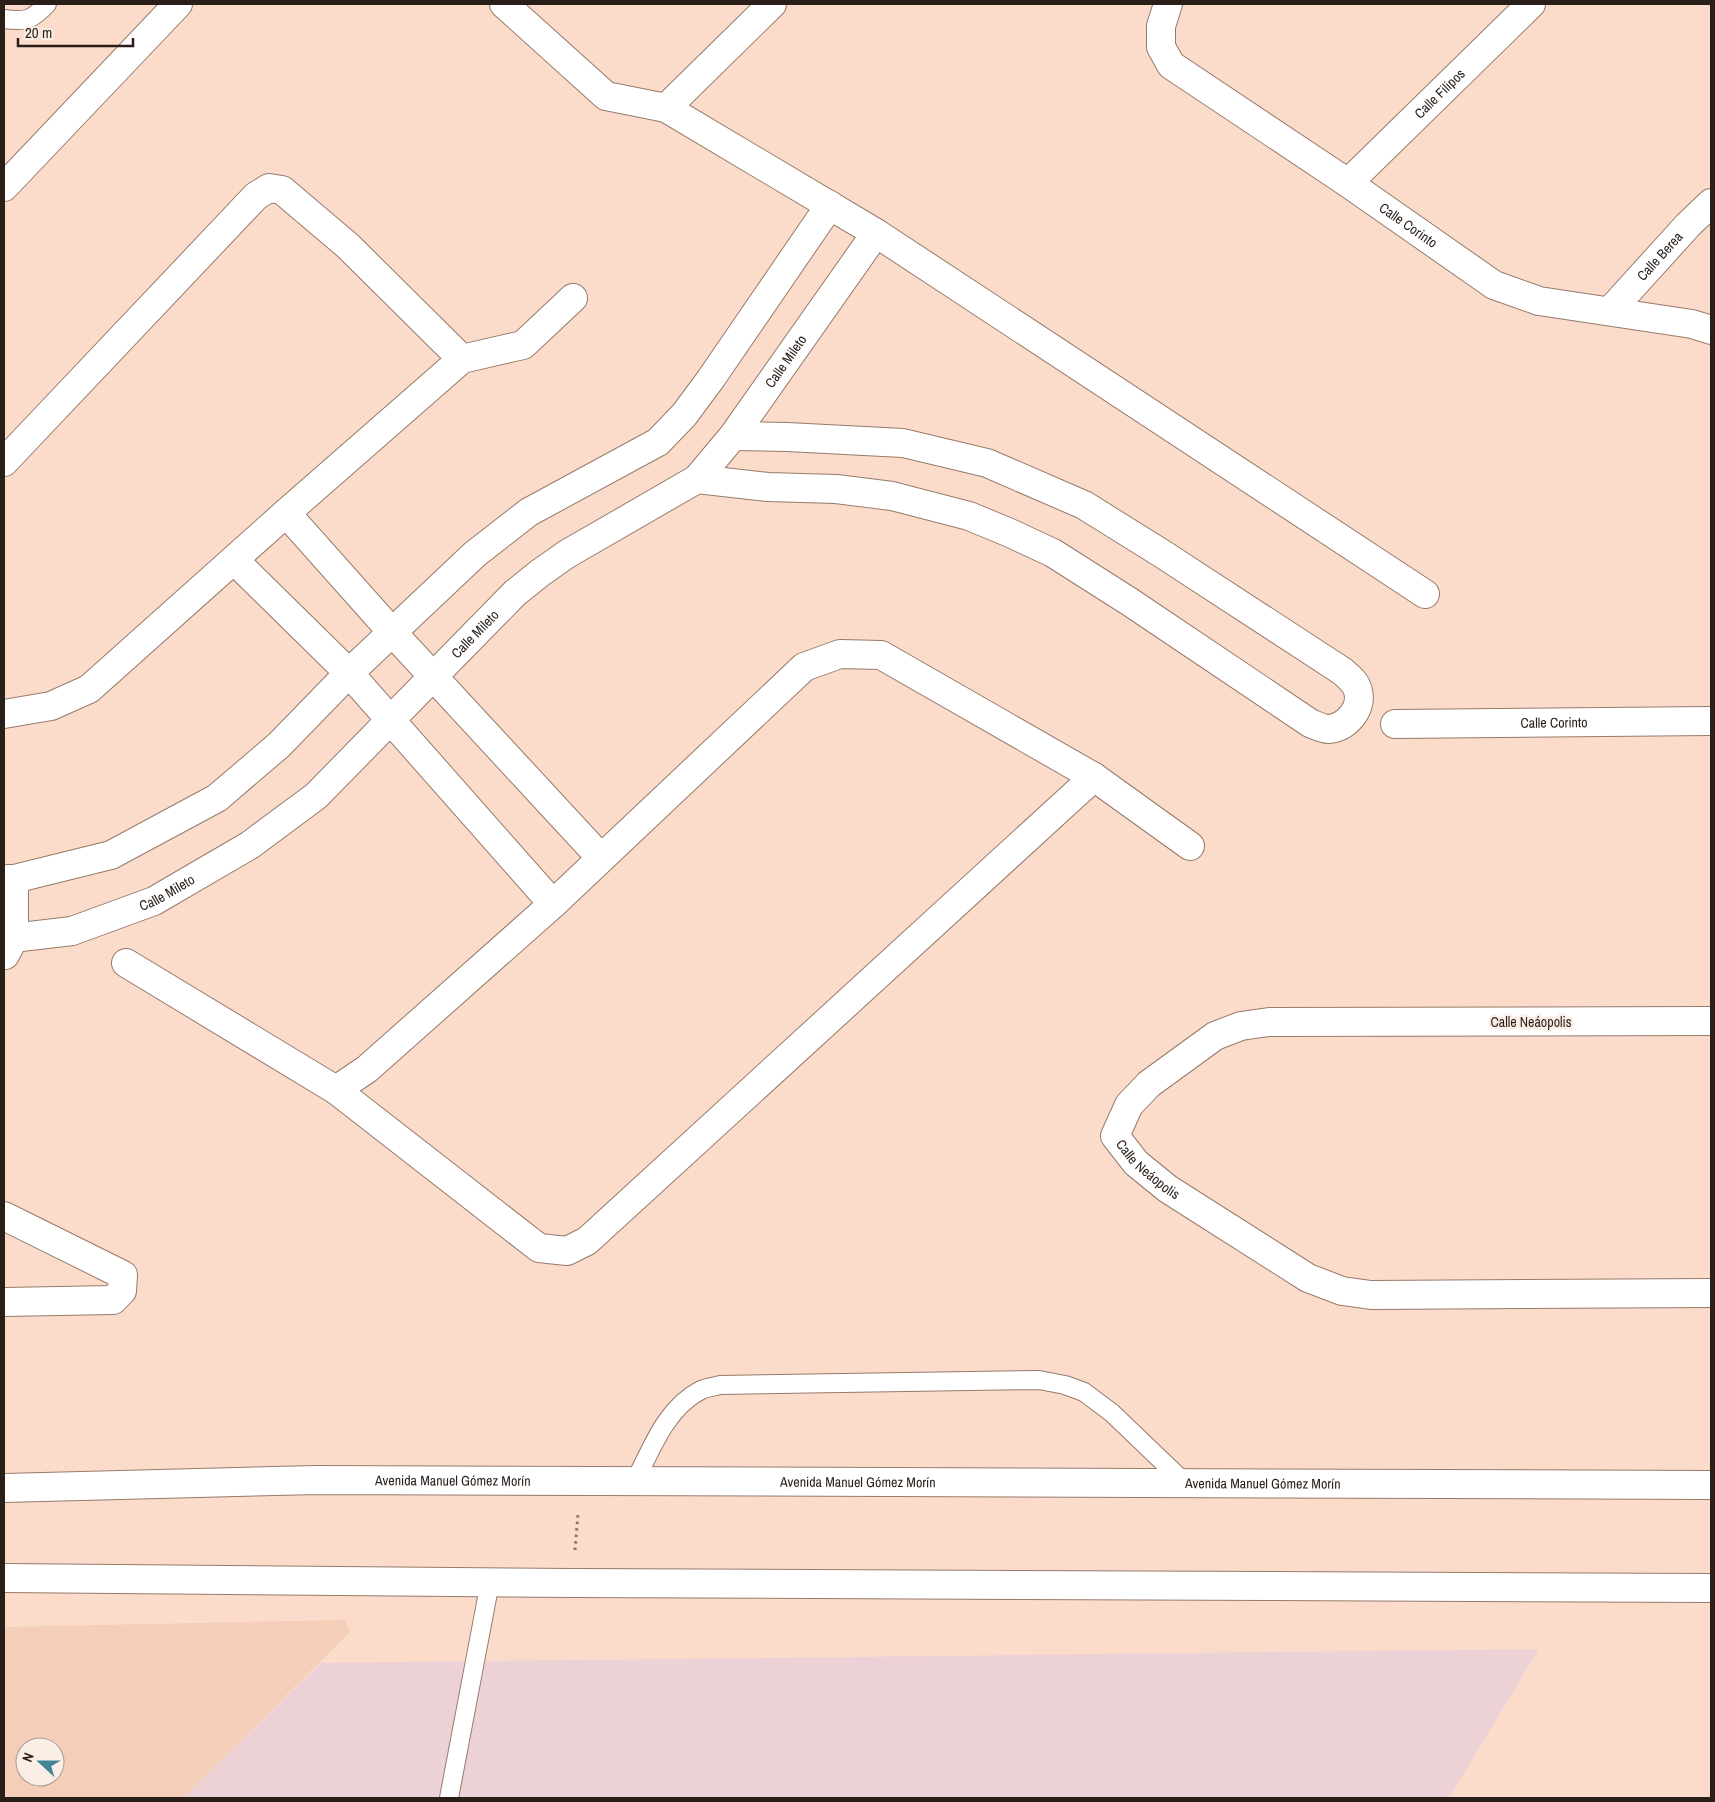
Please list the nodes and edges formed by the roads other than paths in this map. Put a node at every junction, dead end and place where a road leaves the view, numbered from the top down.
1 (48, 4) edge
2 (178, 4) edge
3 (504, 4) edge
4 (772, 4) edge
5 (1530, 4) edge
6 (1164, 15) edge
7 (4, 19) edge
8 (666, 108) junction
9 (1348, 183) junction
10 (4, 187) edge
11 (1711, 202) edge
12 (830, 205) junction
13 (876, 233) junction
14 (573, 298) dead end
15 (1610, 311) junction
16 (1711, 330) edge
17 (462, 359) junction
18 (733, 436) junction
19 (4, 462) edge
20 (697, 479) junction
21 (286, 513) junction
22 (234, 560) junction
23 (1425, 594) dead end
24 (392, 632) junction
25 (349, 673) junction
26 (435, 677) junction
27 (4, 714) edge
28 (391, 718) junction
29 (1711, 721) edge
30 (1395, 724) dead end
31 (1094, 777) junction
32 (1190, 846) dead end
33 (601, 858) junction
34 (9, 879) edge
35 (553, 904) junction
36 (7, 945) edge
37 (126, 963) dead end
38 (1711, 1021) edge
39 (336, 1090) junction
40 (4, 1216) edge
41 (1711, 1293) edge
42 (4, 1302) edge
43 (635, 1482) junction
44 (1185, 1484) junction
45 (1711, 1485) edge
46 (4, 1488) edge
47 (4, 1578) edge
48 (490, 1582) junction
49 (1711, 1588) edge
50 (449, 1798) edge

1 - 7 lane
2 - 10 street
3 - 8 street
4 - 8 street
5 - 9 street, Calle Filipos
6 - 9 street, Calle Corinto
8 - 12 street
9 - 15 street, Calle Corinto
11 - 15 street, Calle Berea
12 - 13 street
12 - 24 street
13 - 18 street, Calle Mileto
13 - 23 street
14 - 17 street
15 - 16 street, Calle Corinto
17 - 19 street
17 - 21 street
18 - 20 street, Calle Mileto
18 - 20 street
20 - 26 street, Calle Mileto
21 - 22 street
21 - 24 street
22 - 25 street
22 - 27 street
24 - 25 street
24 - 26 street
25 - 28 street
25 - 34 street
26 - 28 street, Calle Mileto
26 - 33 street
28 - 35 street
28 - 36 street, Calle Mileto
29 - 30 street, Calle Corinto
31 - 32 street
31 - 33 street
31 - 39 street
33 - 35 street
34 - 36 street
35 - 39 street
37 - 39 street
38 - 41 street, Calle Neáopolis
40 - 42 street
43 - 44 street, Avenida Manuel Gómez Morín
43 - 44 lane
43 - 46 street, Avenida Manuel Gómez Morín
44 - 45 street, Avenida Manuel Gómez Morín
47 - 48 street
48 - 49 street
48 - 50 lane

